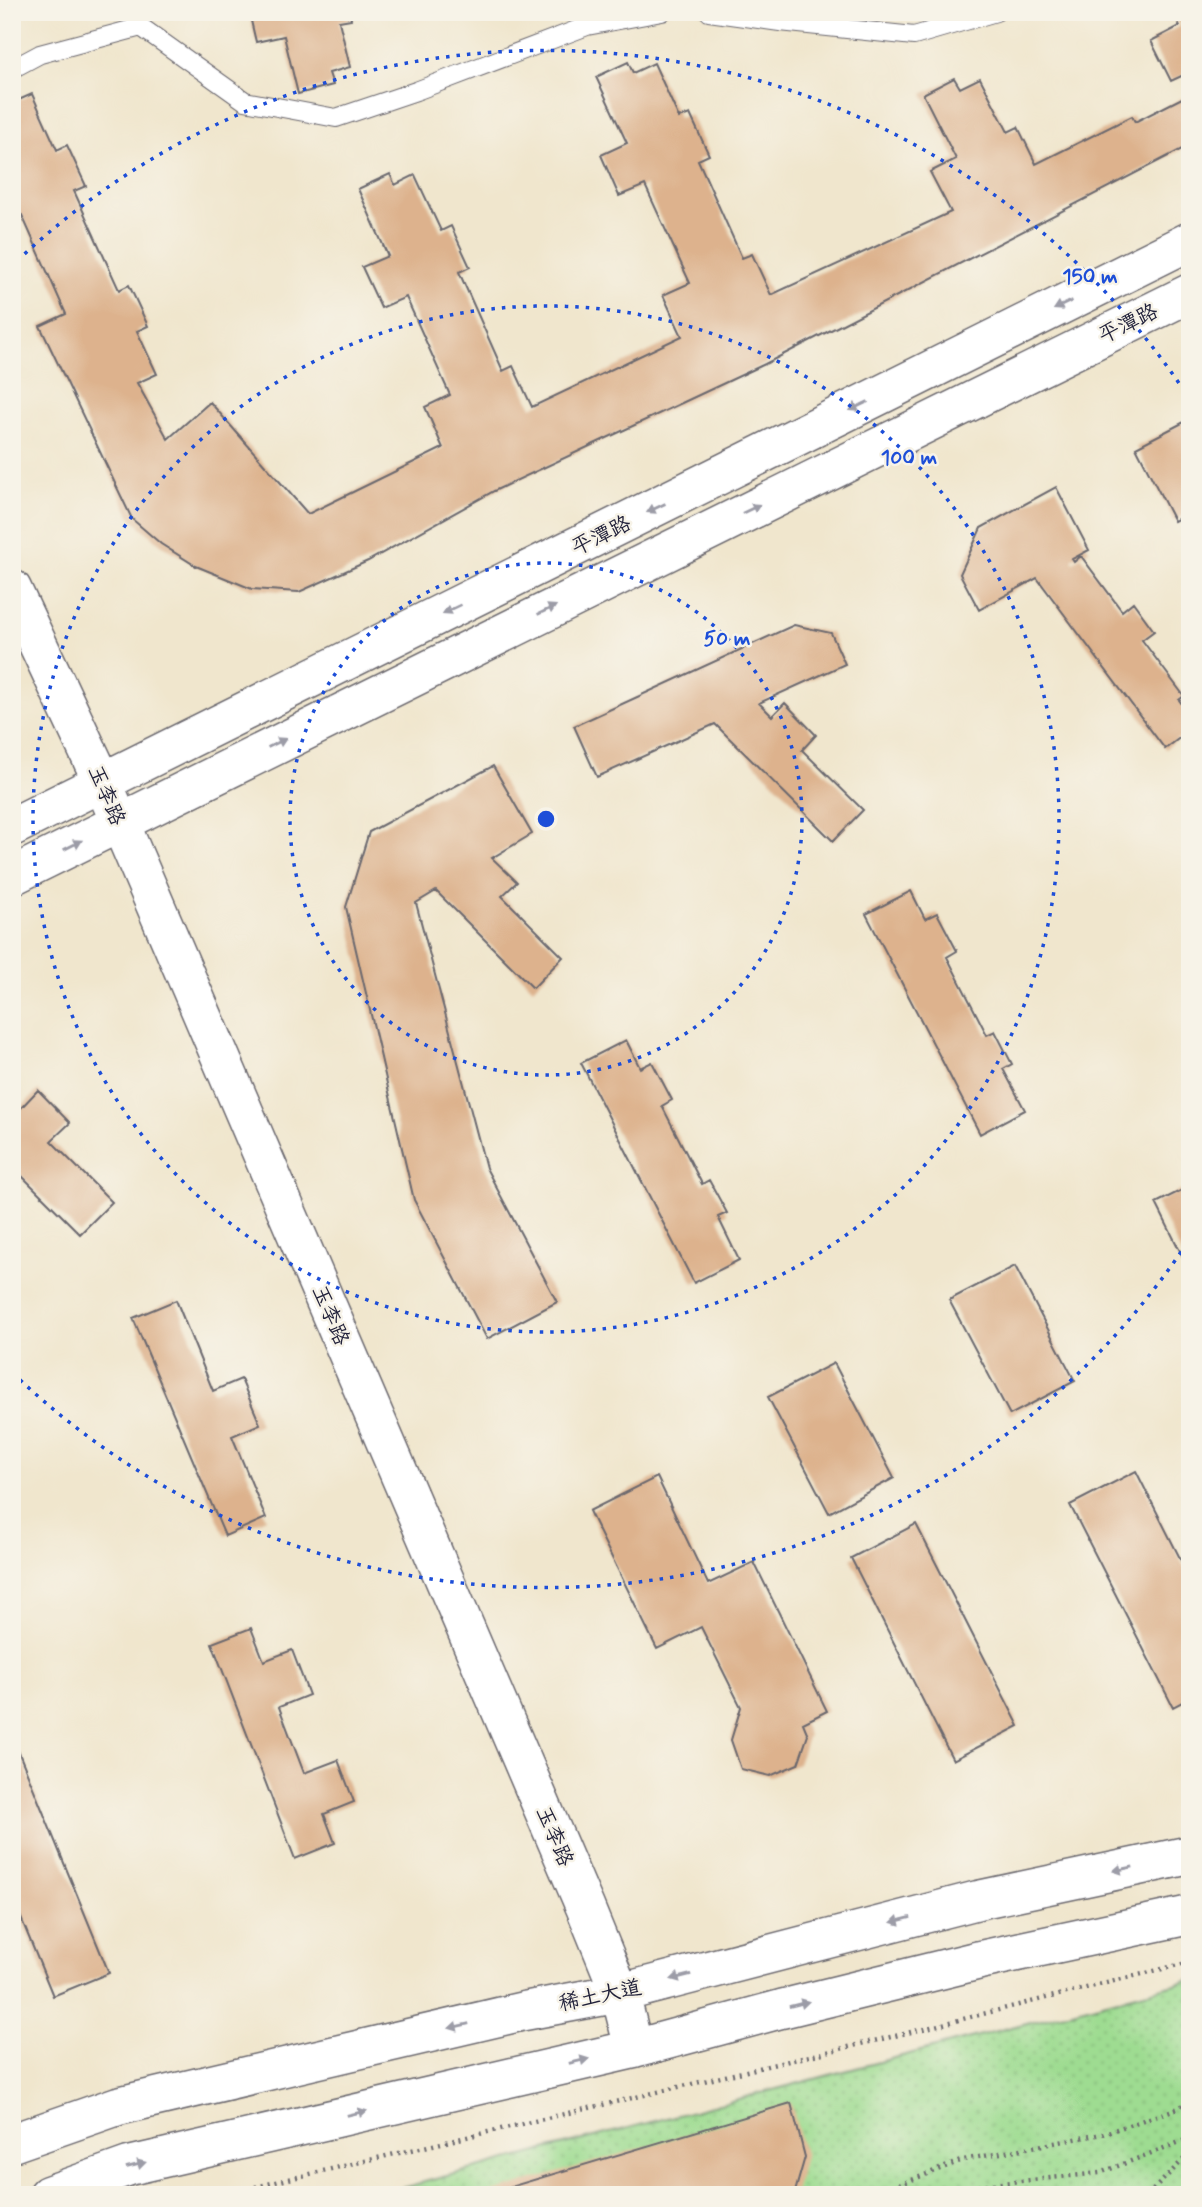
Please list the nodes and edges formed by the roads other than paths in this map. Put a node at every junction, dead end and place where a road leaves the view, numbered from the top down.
1 (662, 12) edge
2 (709, 12) edge
3 (996, 12) edge
4 (136, 20) edge
5 (12, 69) edge
6 (1190, 241) edge
7 (1190, 293) edge
8 (12, 589) edge
9 (103, 783) junction
10 (119, 821) junction
11 (12, 827) edge
12 (12, 876) edge
13 (1190, 1855) edge
14 (1190, 1915) edge
15 (620, 1993) junction
16 (634, 2049) junction
17 (12, 2143) edge
18 (48, 2195) edge

1 - 4 lane
2 - 3 lane
4 - 5 lane
6 -> 9 street, 平潭路
10 -> 7 street, 平潭路
8 - 9 street, 玉李路
9 - 10 street, 玉李路
9 - 11 street, 平潭路
12 -> 10 street, 平潭路
10 - 15 street, 玉李路
13 -> 15 street, 稀土大道
16 -> 14 street
15 - 16 street, 玉李路
15 -> 17 street, 稀土大道
18 -> 16 street

